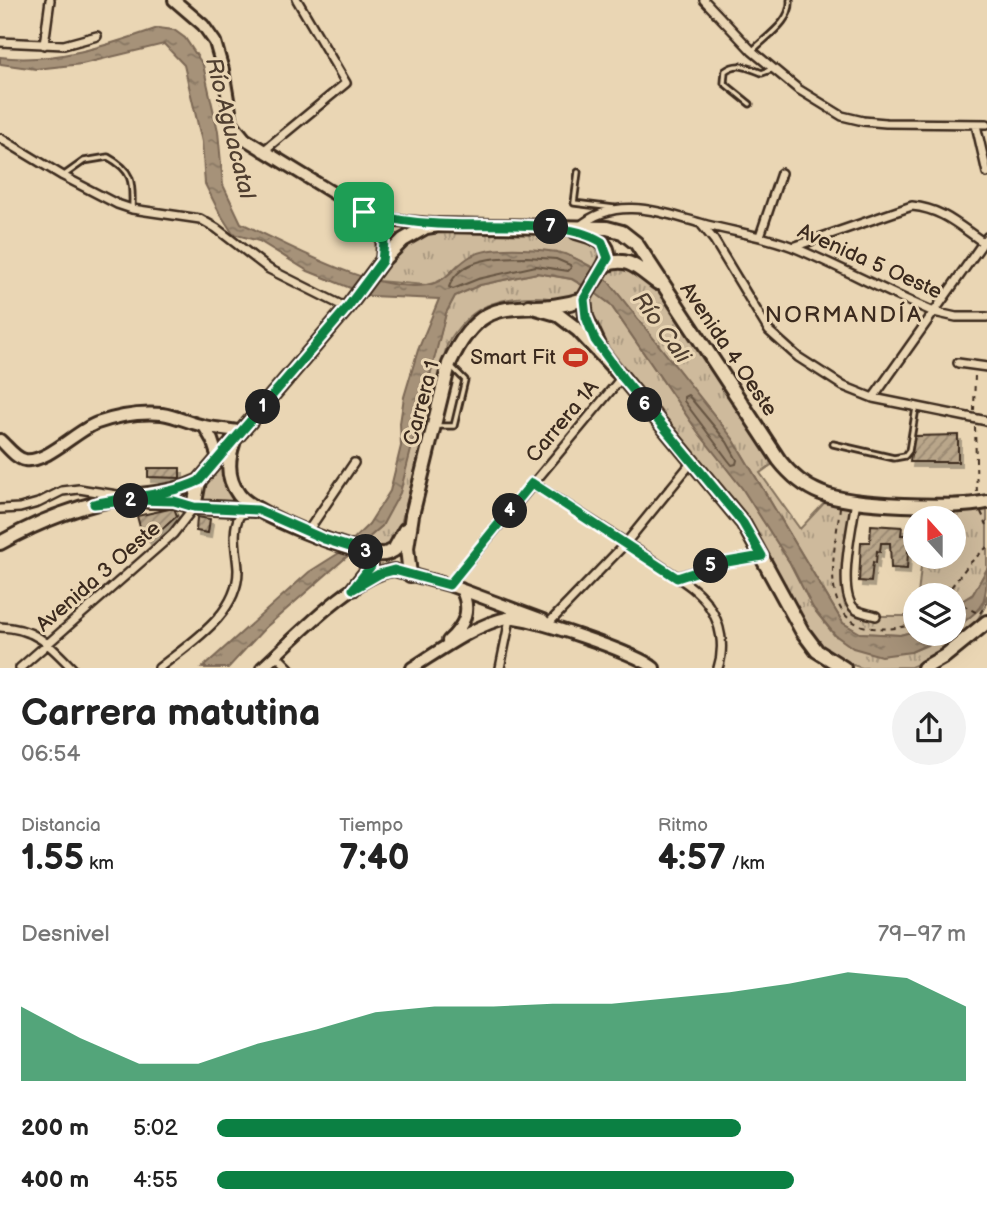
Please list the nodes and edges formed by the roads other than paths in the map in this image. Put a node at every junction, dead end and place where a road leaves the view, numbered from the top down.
1 (50, 0) edge
2 (174, 0) edge
3 (297, 0) edge
4 (704, 0) edge
5 (790, 0) edge
6 (97, 36) dead end
7 (0, 42) edge
8 (44, 45) junction
9 (752, 51) junction
10 (773, 69) junction
11 (750, 104) dead end
12 (987, 124) edge
13 (976, 125) junction
14 (0, 138) edge
15 (262, 152) junction
16 (578, 172) dead end
17 (781, 173) dead end
18 (987, 173) edge
19 (63, 176) junction
20 (616, 208) junction
21 (132, 209) junction
22 (364, 212) junction
23 (701, 224) junction
24 (439, 225) junction
25 (556, 227) junction
26 (578, 227) junction
27 (760, 236) junction
28 (985, 240) edge
29 (792, 247) junction
30 (379, 265) junction
31 (604, 267) junction
32 (664, 287) junction
33 (585, 296) junction
34 (350, 303) junction
35 (529, 306) junction
36 (933, 312) junction
37 (987, 317) edge
38 (958, 363) dead end
39 (449, 364) junction
40 (987, 367) edge
41 (622, 377) junction
42 (873, 398) junction
43 (916, 406) junction
44 (987, 421) edge
45 (204, 426) junction
46 (434, 426) junction
47 (242, 432) junction
48 (0, 440) edge
49 (833, 444) dead end
50 (218, 458) junction
51 (692, 462) junction
52 (354, 463) dead end
53 (199, 481) junction
54 (532, 483) junction
55 (125, 497) junction
56 (856, 500) junction
57 (981, 502) edge
58 (94, 504) junction
59 (194, 507) junction
60 (0, 509) edge
61 (258, 510) junction
62 (412, 515) junction
63 (308, 531) junction
64 (0, 543) edge
65 (626, 543) junction
66 (367, 552) junction
67 (762, 556) junction
68 (410, 575) junction
69 (677, 578) junction
70 (449, 585) junction
71 (353, 589) junction
72 (461, 589) junction
73 (511, 612) junction
74 (876, 616) dead end
75 (983, 618) edge
76 (487, 625) junction
77 (547, 625) junction
78 (0, 627) edge
79 (505, 640) junction
80 (48, 643) junction
81 (436, 653) junction
82 (276, 655) junction
83 (20, 668) edge
84 (72, 668) edge
85 (159, 668) edge
86 (262, 668) edge
87 (289, 668) edge
88 (412, 668) edge
89 (500, 668) edge
90 (654, 668) edge
91 (718, 668) edge
92 (844, 668) edge
93 (924, 668) edge

1 - 8 street
2 - 15 street, Avenida 4 Oeste
3 - 15 street
4 - 9 street
5 - 9 lane
6 - 8 street
7 - 8 street
9 - 10 street
10 - 11 lane
10 - 13 street
12 - 13 street
13 - 18 street
14 - 19 street
15 - 22 street, Avenida 4 Oeste
16 - 20 lane
17 - 27 street
19 - 21 street
19 - 21 lane
20 - 23 street, Avenida 5 Oeste
20 - 26 street, Avenida 5 Oeste
21 - 34 street
22 - 24 street, Avenida 4 Oeste
22 - 30 street, Avenida 4 Oeste
23 - 27 street, Avenida 5 Oeste
23 - 42 street
24 - 25 main road, Avenida 4 Oeste
24 - 30 main road, Avenida 4 Oeste
25 - 26 main road, Avenida 4 Oeste
25 - 31 main road
26 - 32 main road, Avenida 4 Oeste
27 - 29 street, Avenida 5 Oeste
28 - 29 street
28 - 36 street
29 - 36 street, Avenida 5 Oeste
30 - 34 main road, Avenida 4 Oeste
31 - 32 main road
31 - 33 main road
32 - 56 main road, Avenida 4 Oeste
33 - 35 main road, Carrera 1
33 - 41 main road
34 - 47 main road, Avenida 4 Oeste
35 - 39 main road, Carrera 1
35 - 41 main road
36 - 37 street, Avenida 5 Oeste
36 - 42 street
38 - 40 street
39 - 46 main road, Carrera 1
39 - 46 lane
41 - 51 main road
41 - 54 street, Carrera 1A
42 - 43 street
43 - 44 street
43 - 49 lane
45 - 47 street
45 - 48 street
45 - 50 street
46 - 62 main road, Carrera 1
47 - 50 main road, Avenida 4 Oeste
47 - 61 main road
50 - 53 main road, Avenida 4 Oeste
51 - 65 street
51 - 67 main road
52 - 63 street
53 - 55 main road
53 - 59 main road
54 - 65 street
54 - 70 street, Carrera 1A
55 - 58 main road
55 - 60 street
56 - 57 main road, Avenida 4 Oeste
56 - 74 street
58 - 59 main road
58 - 64 main road
59 - 61 main road
59 - 80 street, Avenida 3 Oeste
61 - 63 main road
61 - 85 street
62 - 66 main road
62 - 68 main road
63 - 66 main road
65 - 69 street
65 - 77 street
66 - 71 main road
67 - 69 street
67 - 92 main road
68 - 70 street
68 - 71 street
69 - 91 street
70 - 72 street
71 - 82 street
72 - 73 street
72 - 81 street
73 - 76 street
73 - 77 street
73 - 79 street
75 - 93 main road
76 - 79 street
76 - 81 street
77 - 90 street
78 - 80 street
79 - 89 street
80 - 83 street, Avenida 3 Oeste
80 - 84 street
81 - 88 street
82 - 86 street
82 - 87 street

